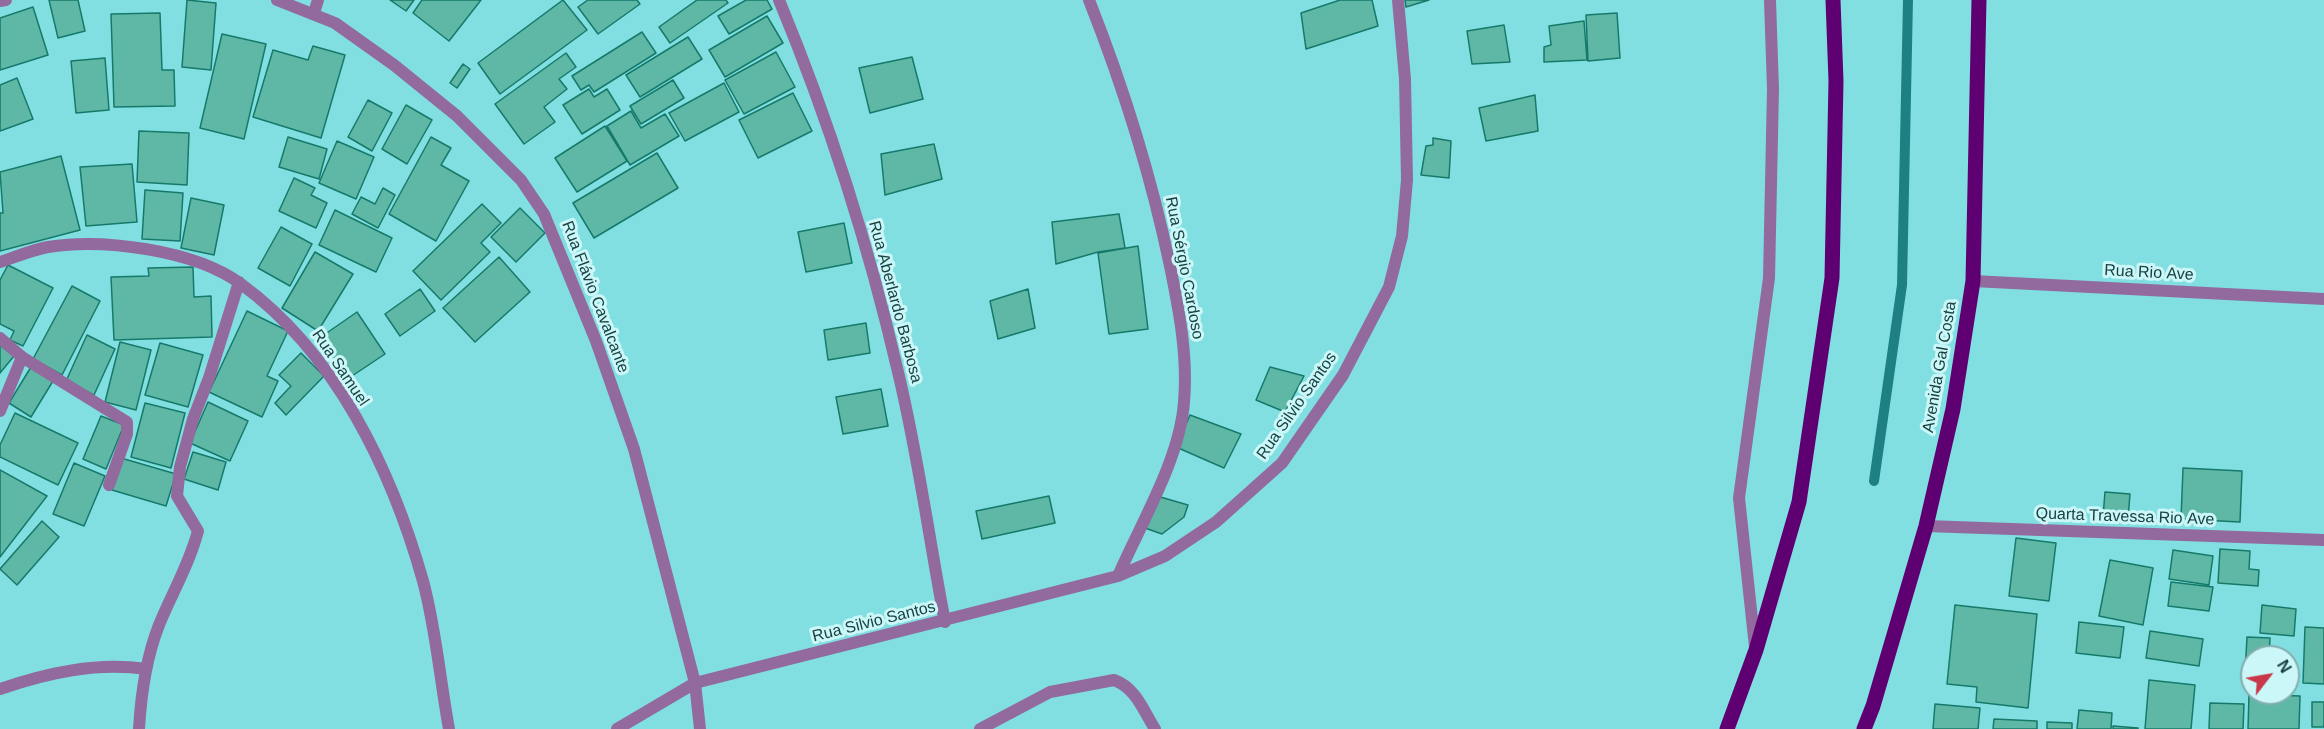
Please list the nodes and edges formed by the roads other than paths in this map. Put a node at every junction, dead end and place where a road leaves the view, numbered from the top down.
1 (6, 0) edge
2 (277, 0) edge
3 (318, 0) edge
4 (779, 0) edge
5 (1089, 0) edge
6 (1398, 0) edge
7 (1770, 0) edge
8 (1833, 0) edge
9 (1979, 0) edge
10 (0, 1) edge
11 (314, 13) junction
12 (0, 262) edge
13 (1973, 281) junction
14 (239, 282) junction
15 (2324, 299) edge
16 (0, 338) edge
17 (22, 357) junction
18 (0, 411) edge
19 (109, 485) dead end
20 (1926, 526) junction
21 (2324, 540) edge
22 (1118, 576) junction
23 (945, 622) junction
24 (1756, 650) junction
25 (146, 669) junction
26 (695, 684) junction
27 (0, 690) edge
28 (986, 727) edge
29 (139, 729) edge
30 (449, 729) edge
31 (617, 729) edge
32 (700, 729) edge
33 (1155, 729) edge
34 (1727, 729) edge
35 (1864, 729) edge

1 - 10 street
2 - 11 street, Rua Flávio Cavalcante
3 - 11 street
4 - 23 street, Rua Aberlardo Barbosa
5 - 22 street, Rua Sérgio Cardoso
6 - 22 street, Rua Silvio Santos
7 - 24 street
8 - 24 main road
9 - 13 main road, Avenida Gal Costa
11 - 26 street, Rua Flávio Cavalcante
12 - 14 street, Rua Samuel
13 - 15 street, Rua Rio Ave
13 - 20 main road, Avenida Gal Costa
14 - 25 street
14 - 30 street, Rua Samuel
16 - 17 street
17 - 18 street
17 - 19 street
20 - 21 street, Quarta Travessa Rio Ave
20 - 35 main road, Avenida Gal Costa
22 - 23 street, Rua Silvio Santos
23 - 26 street, Rua Silvio Santos
24 - 34 main road
25 - 27 street
25 - 29 street
26 - 31 street, Rua Silvio Santos
26 - 32 street, Rua Flávio Cavalcante
28 - 33 street

